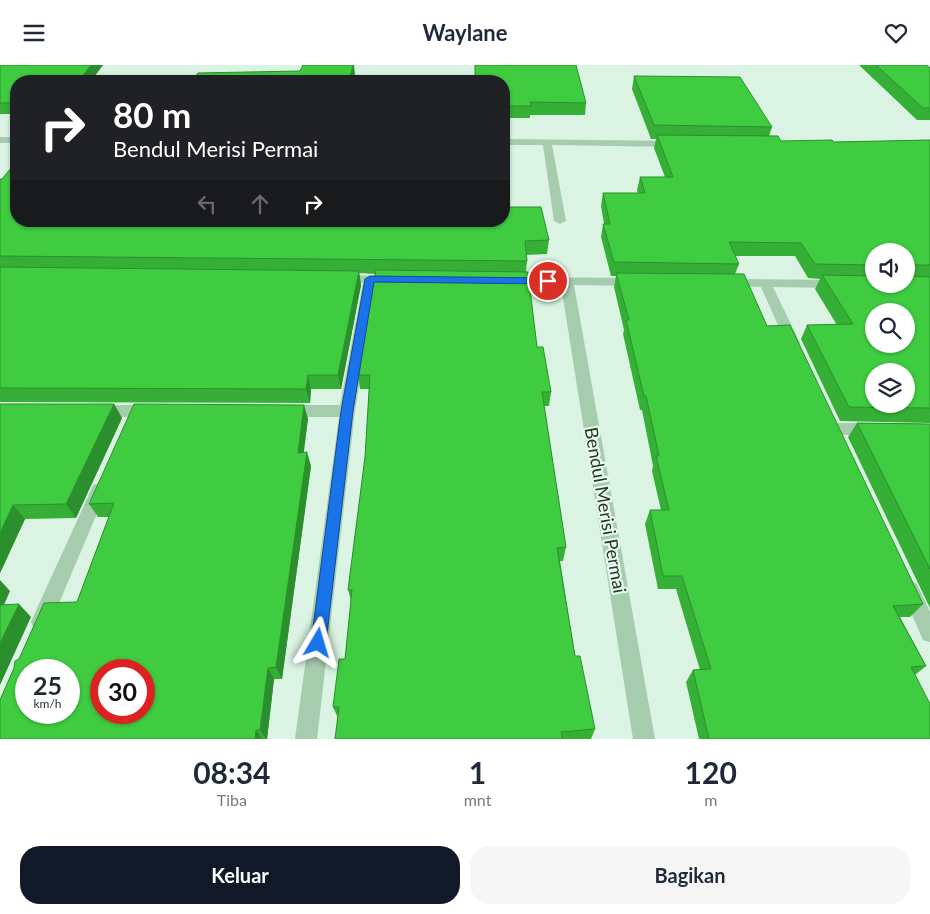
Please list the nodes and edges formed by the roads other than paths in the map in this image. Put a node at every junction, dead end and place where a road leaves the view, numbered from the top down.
1 (510, 142) edge
2 (547, 142) junction
3 (684, 144) edge
4 (560, 221) dead end
5 (330, 279) edge
6 (370, 279) junction
7 (409, 280) edge
8 (498, 281) edge
9 (567, 281) junction
10 (642, 282) edge
11 (718, 283) edge
12 (765, 283) junction
13 (852, 284) edge
14 (802, 360) edge
15 (87, 411) edge
16 (135, 411) junction
17 (164, 411) edge
18 (270, 411) edge
19 (347, 411) junction
20 (826, 411) edge
21 (127, 429) edge
22 (834, 429) junction
23 (892, 429) edge
24 (842, 446) edge
25 (107, 473) edge
26 (905, 580) edge
27 (930, 633) edge
28 (32, 642) edge
29 (306, 739) edge
30 (644, 739) edge

1 - 2 street
2 - 3 street
2 - 4 street
5 - 6 street
6 - 7 street
6 - 19 street
8 - 9 street
9 - 10 street
9 - 30 street, Bendul Merisi Permai
11 - 12 street
12 - 13 street
12 - 14 street
15 - 16 street
16 - 17 street
16 - 21 street
18 - 19 street
19 - 29 street
20 - 22 street
22 - 23 street
22 - 24 street
25 - 28 street
26 - 27 street

